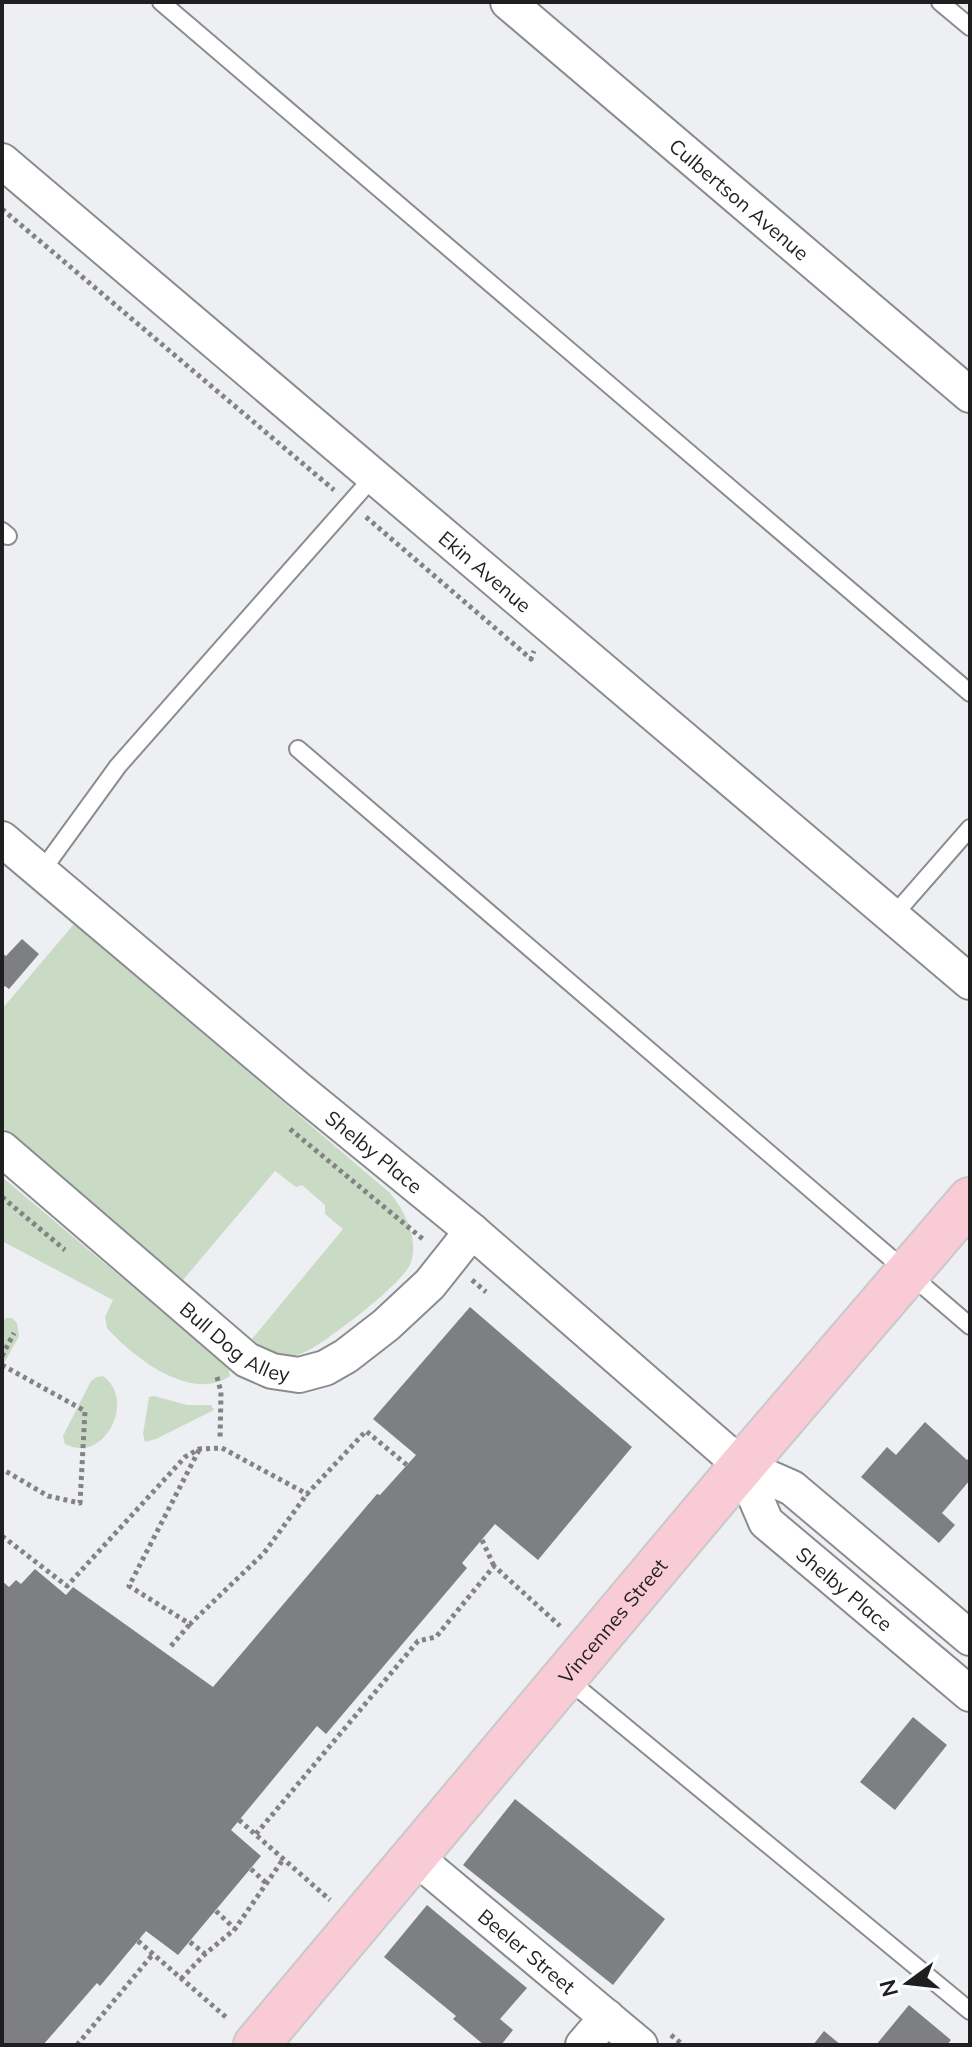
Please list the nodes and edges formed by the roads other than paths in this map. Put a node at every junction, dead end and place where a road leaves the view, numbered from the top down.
1 (161, 2) edge
2 (508, 2) edge
3 (940, 2) edge
4 (970, 27) edge
5 (2, 161) edge
6 (970, 395) edge
7 (374, 476) junction
8 (970, 693) edge
9 (298, 749) dead end
10 (970, 828) edge
11 (2, 839) edge
12 (41, 872) junction
13 (893, 916) junction
14 (970, 982) edge
15 (2, 1149) edge
16 (970, 1200) edge
17 (472, 1231) junction
18 (908, 1273) junction
19 (970, 1326) edge
20 (742, 1466) junction
21 (970, 1638) edge
22 (565, 1678) junction
23 (970, 1694) edge
24 (415, 1857) junction
25 (970, 2011) edge
26 (607, 2017) junction
27 (241, 2032) edge
28 (583, 2045) edge
29 (640, 2045) edge

1 - 8 lane
2 - 6 street, Culbertson Avenue
3 - 4 lane
5 - 7 street, Ekin Avenue
7 - 12 lane
7 - 13 street, Ekin Avenue
9 - 18 lane
10 - 13 lane
11 - 12 street, Shelby Place
12 - 17 street, Shelby Place
13 - 14 street, Ekin Avenue
15 - 17 street, Bull Dog Alley
16 - 18 main road, Vincennes Street
17 - 20 street, Shelby Place
18 - 19 lane
18 - 20 main road, Vincennes Street
20 - 21 street, Shelby Place
20 - 22 main road, Vincennes Street
20 - 23 street, Shelby Place
22 - 24 main road, Vincennes Street
22 - 25 lane
24 - 26 street, Beeler Street
24 - 27 main road, Vincennes Street
26 - 28 street
26 - 29 street, Beeler Street

